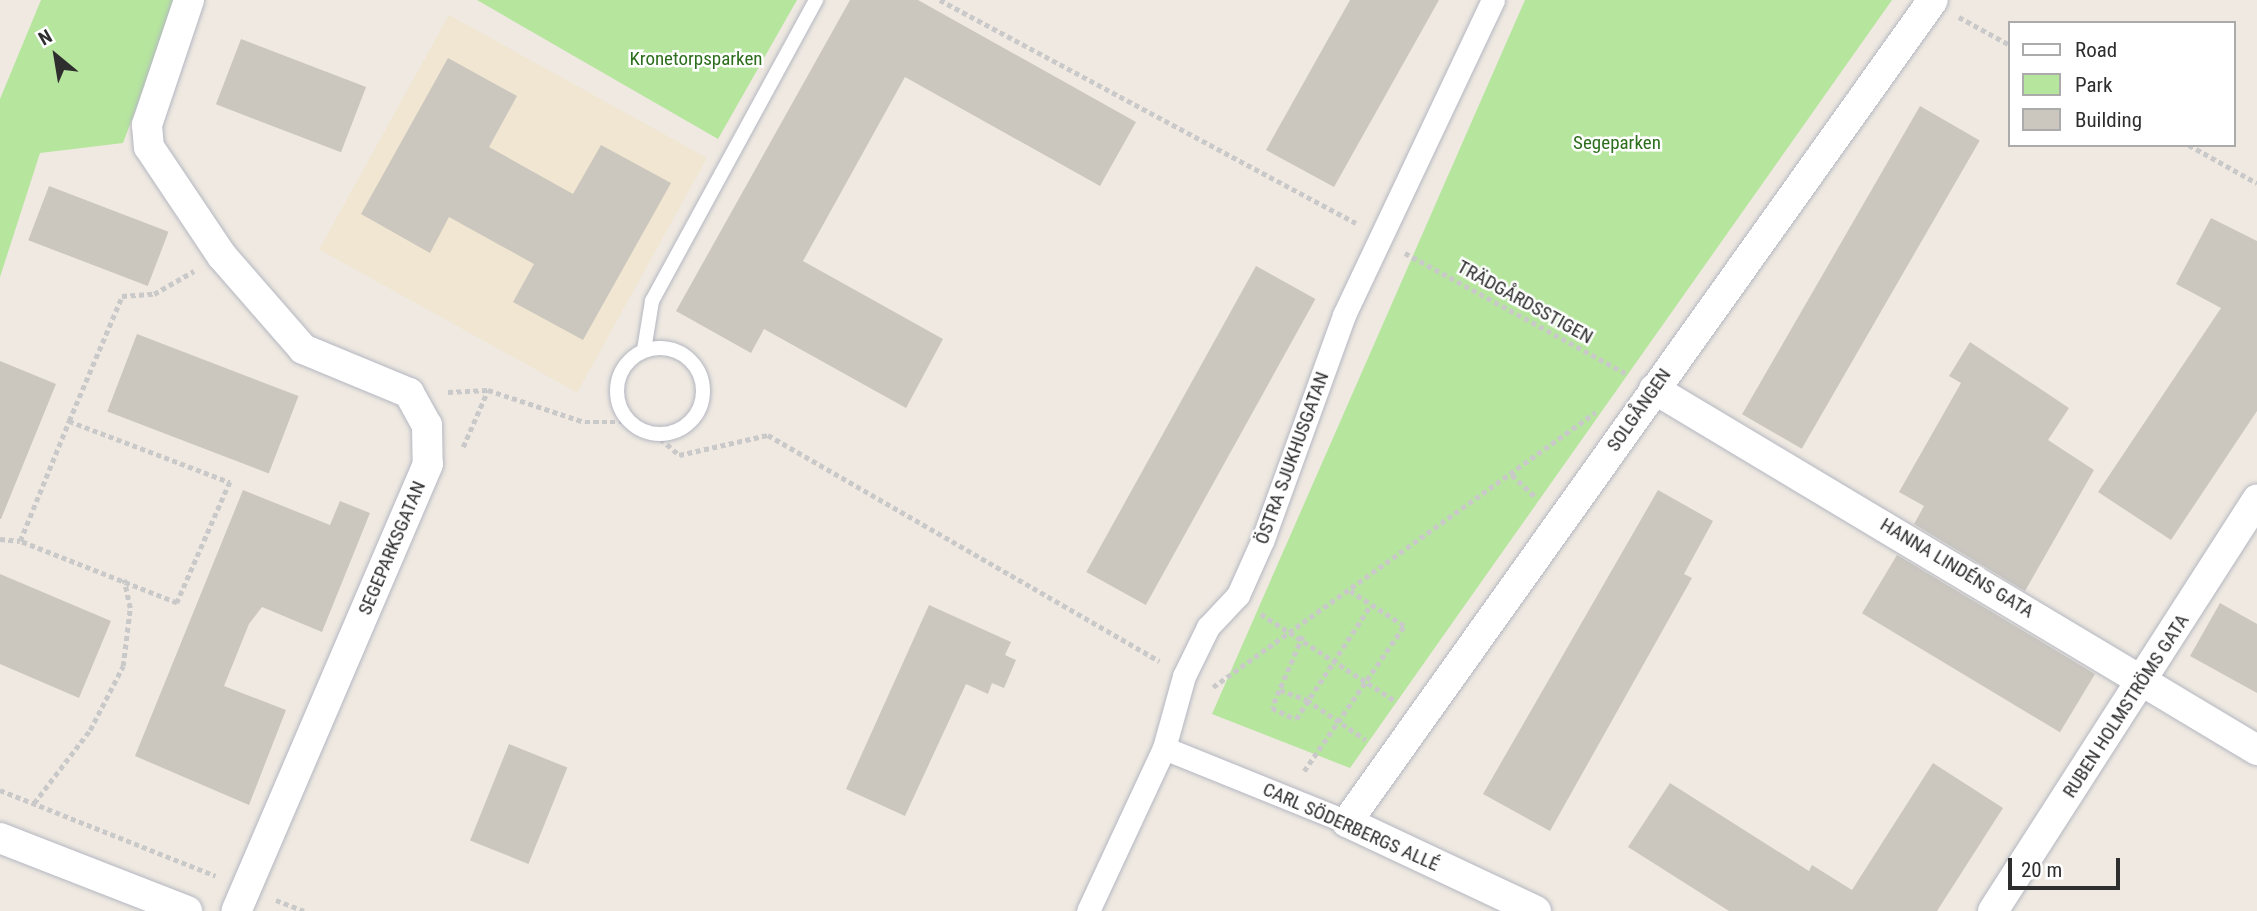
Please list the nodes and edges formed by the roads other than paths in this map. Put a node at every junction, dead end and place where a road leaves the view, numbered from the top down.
1 (189, 0) edge
2 (816, 0) edge
3 (1493, 0) edge
4 (1933, 1) edge
5 (644, 351) junction
6 (1654, 389) junction
7 (2257, 499) edge
8 (2145, 679) junction
9 (1164, 748) junction
10 (2257, 750) edge
11 (1347, 822) junction
12 (0, 838) edge
13 (241, 899) edge
14 (187, 911) edge
15 (1088, 911) edge
16 (1536, 911) edge
17 (1993, 911) edge

1 - 13 street, SEGEPARKSGATAN
2 - 5 lane
3 - 9 street, ÖSTRA SJUKHUSGATAN
4 - 6 street, SOLGÅNGEN
5 - 5 lane
6 - 8 street, HANNA LINDÉNS GATA
6 - 11 street, SOLGÅNGEN
7 - 8 street, RUBEN HOLMSTRÖMS GATA
8 - 10 street, HANNA LINDÉNS GATA
8 - 17 street, RUBEN HOLMSTRÖMS GATA
9 - 11 street, CARL SÖDERBERGS ALLÉ
9 - 15 street, ÖSTRA SJUKHUSGATAN
11 - 16 street, CARL SÖDERBERGS ALLÉ
12 - 14 street

